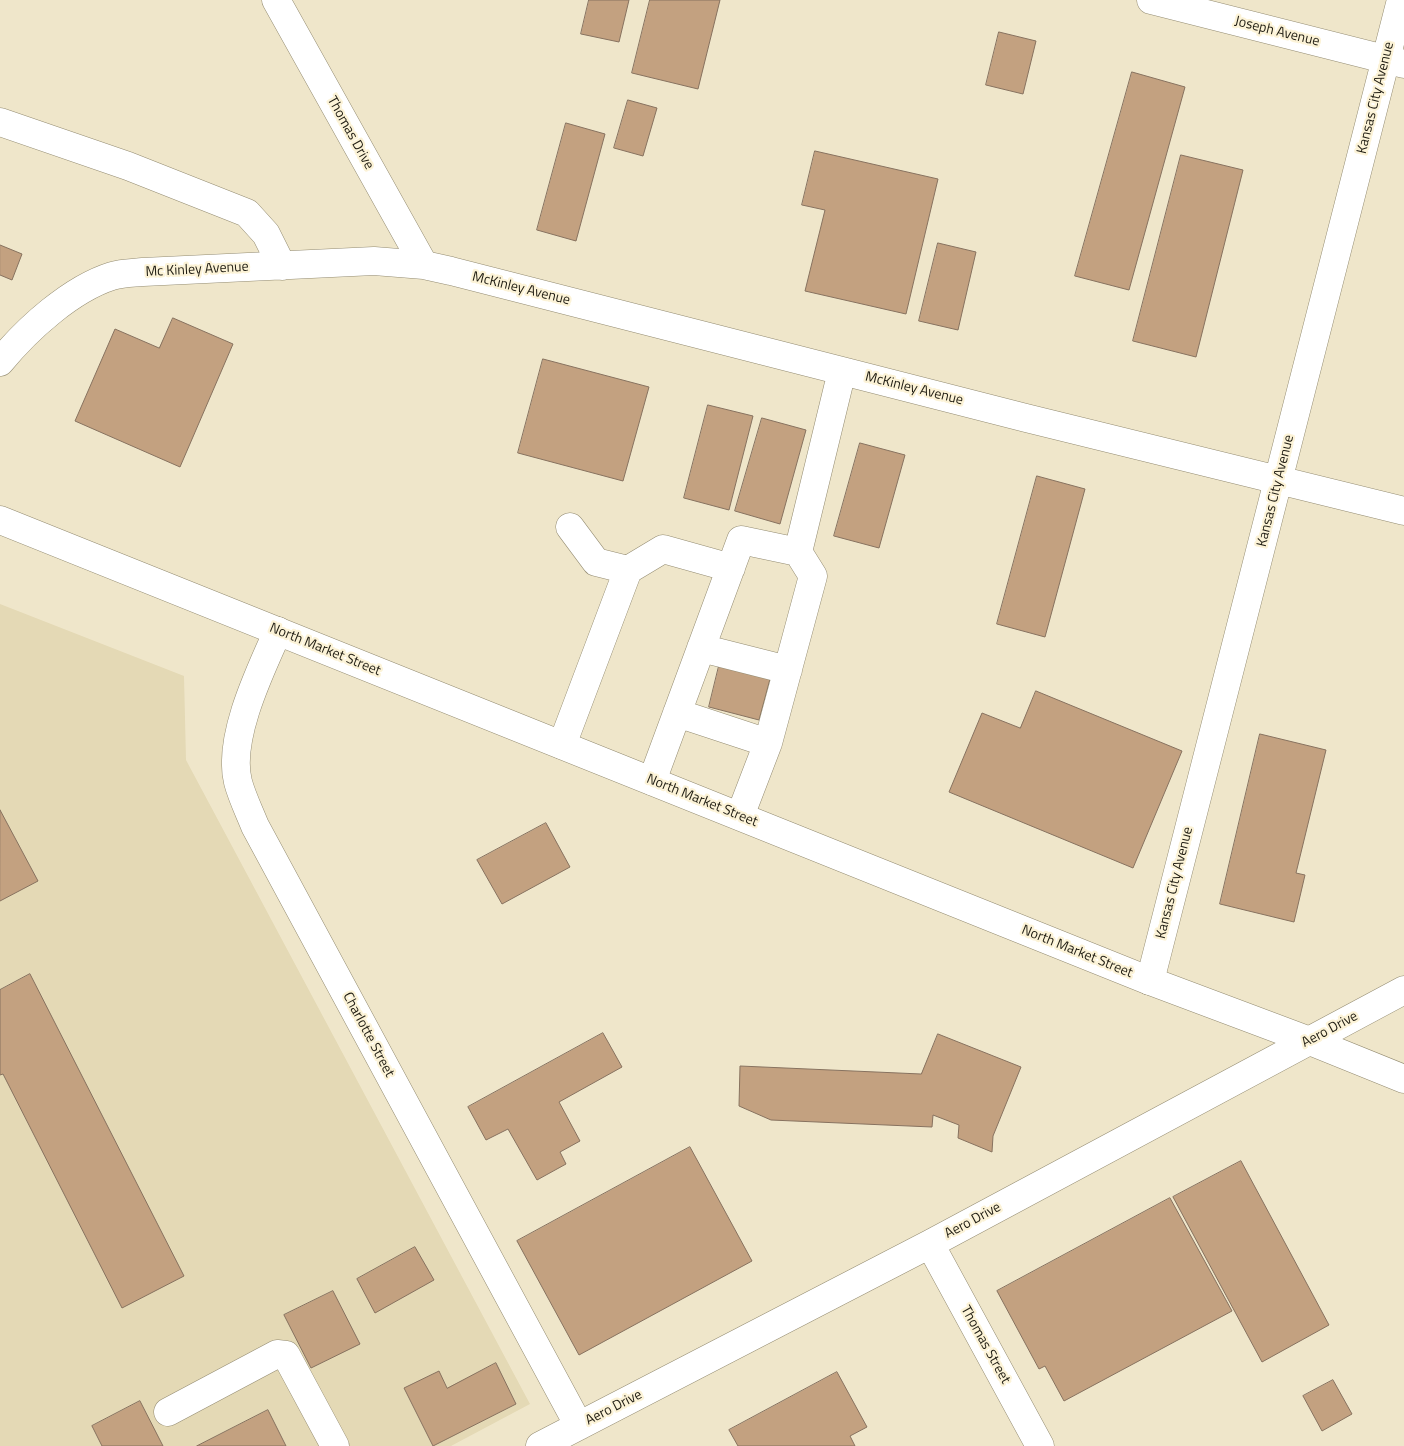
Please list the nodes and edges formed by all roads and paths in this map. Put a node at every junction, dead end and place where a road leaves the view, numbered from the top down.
1 (276, 0) edge
2 (1151, 0) edge
3 (1401, 0) edge
4 (1395, 62) edge
5 (0, 122) edge
6 (424, 265) junction
7 (282, 266) junction
8 (0, 362) edge
9 (842, 371) junction
10 (1279, 479) junction
11 (1404, 511) edge
12 (0, 520) edge
13 (570, 527) dead end
14 (798, 552) junction
15 (732, 568) junction
16 (628, 570) junction
17 (278, 631) junction
18 (701, 648) junction
19 (788, 670) junction
20 (677, 713) junction
21 (768, 743) junction
22 (562, 745) junction
23 (652, 781) junction
24 (740, 816) junction
25 (1150, 981) junction
26 (1404, 990) edge
27 (1310, 1041) junction
28 (1404, 1079) edge
29 (930, 1244) junction
30 (168, 1412) dead end
31 (579, 1426) junction
32 (334, 1446) edge
33 (540, 1446) edge
34 (1040, 1446) edge

1 - 6 street, Thomas Drive
2 - 4 street, Joseph Avenue
3 - 4 street, Kansas City Avenue
4 - 10 street, Kansas City Avenue
5 - 7 street
6 - 7 street, Mc Kinley Avenue
6 - 9 street, McKinley Avenue
7 - 8 street, Mc Kinley Avenue
9 - 10 street, McKinley Avenue
9 - 14 street
10 - 11 street, McKinley Avenue
10 - 25 street, Kansas City Avenue
12 - 17 street, North Market Street
13 - 16 street
14 - 15 street
14 - 19 street
15 - 16 street
15 - 18 street
16 - 22 street
17 - 22 street, North Market Street
17 - 31 street, Charlotte Street
18 - 19 street
18 - 20 street
19 - 21 street
20 - 21 street
20 - 23 street
21 - 24 street
22 - 23 street, North Market Street
23 - 24 street, North Market Street
24 - 25 street, North Market Street
25 - 27 street, North Market Street
26 - 27 street, Aero Drive
27 - 28 street, North Market Street
27 - 29 street, Aero Drive
29 - 31 street, Aero Drive
29 - 34 street, Thomas Street
30 - 32 street
31 - 33 street, Aero Drive

